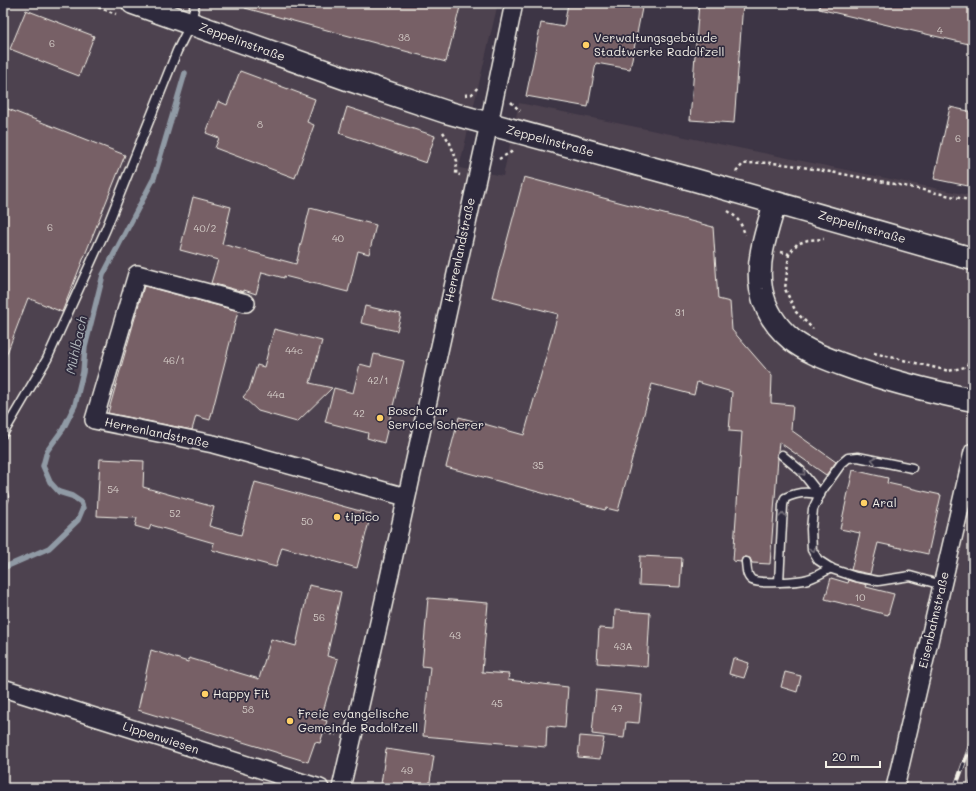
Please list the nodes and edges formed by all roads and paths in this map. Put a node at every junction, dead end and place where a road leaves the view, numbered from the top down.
1 (134, 3) edge
2 (514, 3) edge
3 (193, 13) edge
4 (489, 124) junction
5 (441, 128) dead end
6 (513, 151) dead end
7 (520, 153) dead end
8 (736, 172) dead end
9 (476, 178) junction
10 (973, 201) edge
11 (775, 203) junction
12 (725, 209) dead end
13 (827, 239) dead end
14 (763, 247) junction
15 (789, 254) junction
16 (973, 259) edge
17 (246, 303) dead end
18 (816, 331) dead end
19 (872, 352) dead end
20 (973, 358) edge
21 (973, 400) edge
22 (3, 434) edge
23 (973, 452) edge
24 (782, 455) dead end
25 (912, 468) dead end
26 (3, 494) edge
27 (820, 495) junction
28 (406, 497) junction
29 (3, 501) edge
30 (746, 562) dead end
31 (831, 568) junction
32 (779, 582) junction
33 (942, 585) junction
34 (3, 688) edge
35 (320, 788) edge
36 (341, 788) edge
37 (895, 788) edge

1 - 3 main road, Zeppelinstraße
2 - 4 street, Herrenlandstraße
3 - 4 main road, Zeppelinstraße
3 - 22 lane
4 - 9 street, Herrenlandstraße
4 - 11 main road, Zeppelinstraße
5 - 9 path
6 - 7 path
8 - 10 path
9 - 28 street, Herrenlandstraße
11 - 14 main road
11 - 16 main road, Zeppelinstraße
12 - 14 path
13 - 15 path
14 - 15 path
14 - 21 main road
15 - 18 path
17 - 28 street, Herrenlandstraße
19 - 20 path
23 - 33 street, Eisenbahnstraße
24 -> 27 lane
25 -> 27 lane
26 - 29 lane
27 -> 31 lane
32 -> 27 lane
28 - 36 street, Herrenlandstraße
30 - 32 lane
31 - 32 lane
31 - 33 lane
33 - 37 street, Eisenbahnstraße
34 - 35 street, Lippenwiesen

